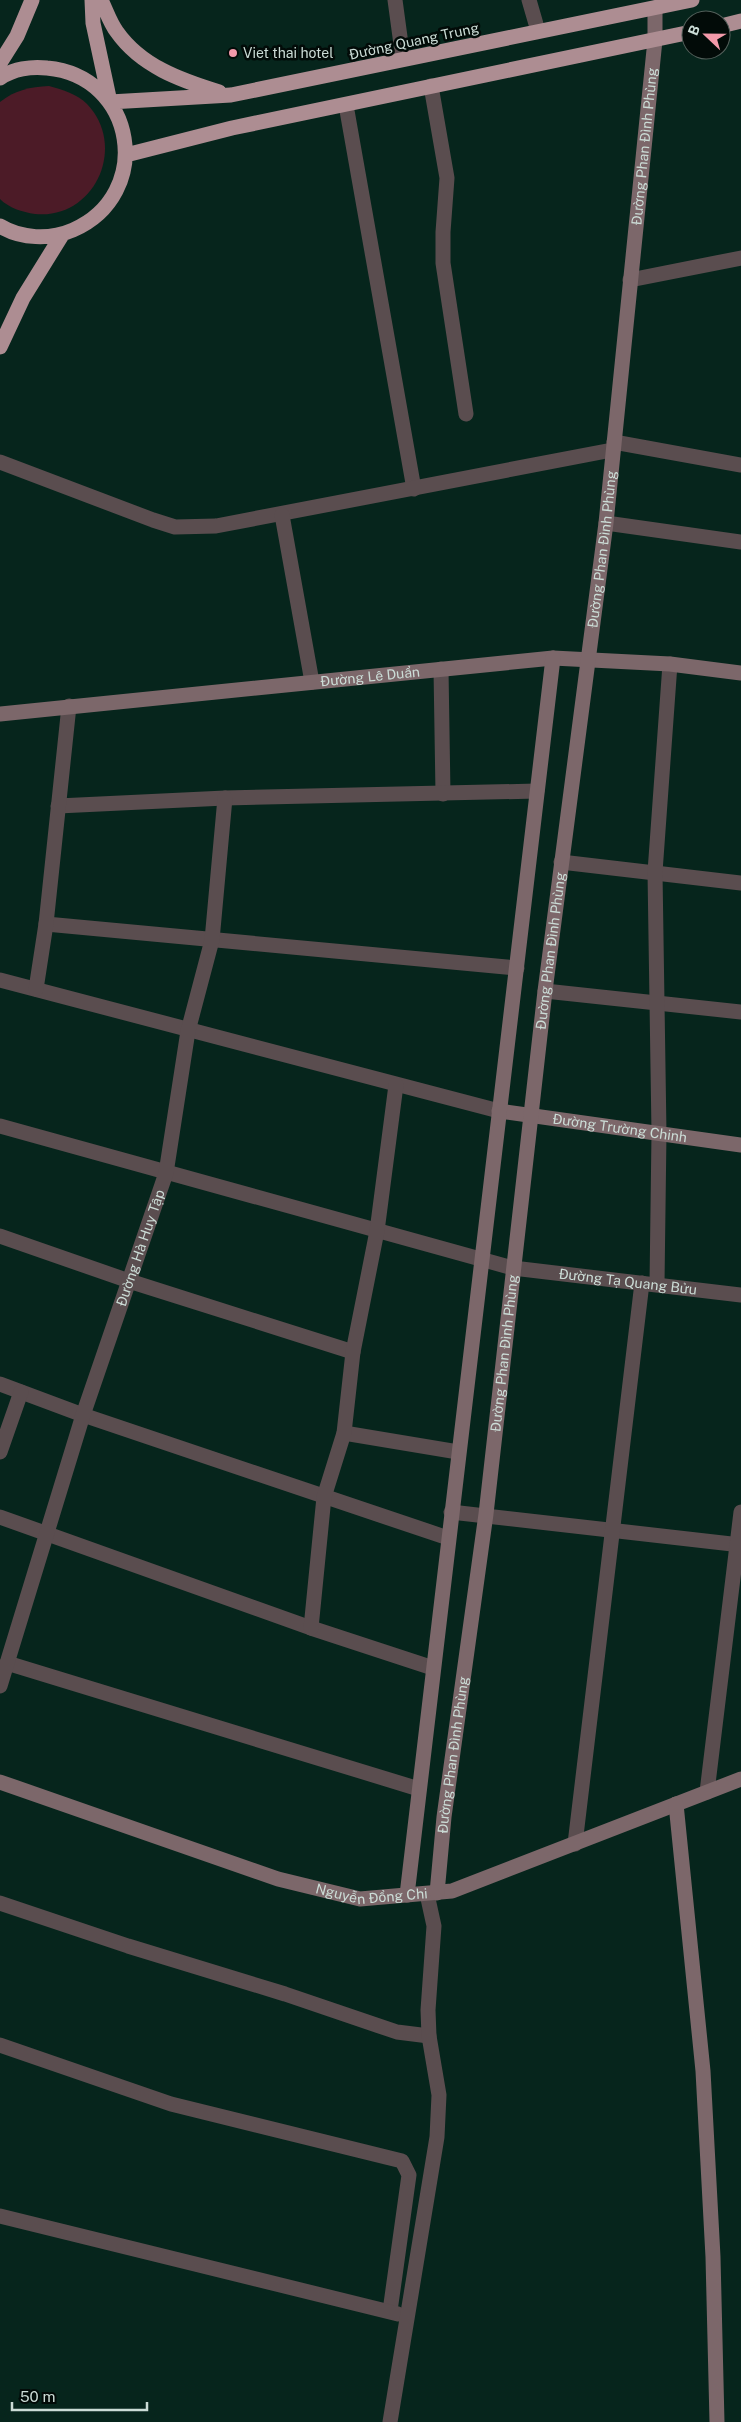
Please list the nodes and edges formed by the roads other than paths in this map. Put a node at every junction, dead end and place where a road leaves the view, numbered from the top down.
1 (32, 0) edge
2 (92, 0) edge
3 (102, 0) edge
4 (395, 0) edge
5 (529, 0) edge
6 (692, 0) edge
7 (654, 4) edge
8 (538, 32) junction
9 (681, 34) edge
10 (655, 40) junction
11 (403, 59) junction
12 (0, 63) edge
13 (0, 78) edge
14 (431, 86) junction
15 (230, 95) junction
16 (110, 102) junction
17 (346, 104) junction
18 (126, 155) junction
19 (0, 226) edge
20 (62, 235) junction
21 (741, 258) edge
22 (630, 280) junction
23 (0, 347) edge
24 (466, 414) dead end
25 (613, 446) junction
26 (0, 462) edge
27 (741, 464) edge
28 (414, 489) junction
29 (282, 514) junction
30 (606, 523) junction
31 (741, 542) edge
32 (553, 658) junction
33 (588, 658) junction
34 (670, 664) junction
35 (441, 669) junction
36 (741, 674) edge
37 (312, 682) junction
38 (69, 706) junction
39 (0, 714) edge
40 (537, 791) junction
41 (443, 794) junction
42 (225, 798) junction
43 (58, 806) junction
44 (561, 862) junction
45 (655, 872) junction
46 (741, 883) edge
47 (46, 924) junction
48 (212, 940) junction
49 (517, 968) junction
50 (0, 980) edge
51 (36, 989) junction
52 (545, 991) junction
53 (657, 1001) junction
54 (741, 1012) edge
55 (188, 1031) junction
56 (396, 1085) junction
57 (499, 1111) junction
58 (531, 1115) junction
59 (0, 1126) edge
60 (659, 1133) junction
61 (741, 1145) edge
62 (166, 1173) junction
63 (377, 1231) junction
64 (0, 1236) edge
65 (481, 1258) junction
66 (513, 1268) junction
67 (129, 1281) junction
68 (650, 1284) junction
69 (741, 1295) edge
70 (353, 1352) junction
71 (0, 1384) edge
72 (21, 1392) junction
73 (83, 1415) junction
74 (344, 1433) junction
75 (0, 1452) edge
76 (458, 1452) junction
77 (324, 1497) junction
78 (451, 1512) junction
79 (741, 1512) edge
80 (486, 1514) junction
81 (0, 1517) edge
82 (614, 1530) junction
83 (46, 1535) junction
84 (448, 1538) junction
85 (739, 1545) edge
86 (311, 1628) junction
87 (7, 1663) junction
88 (433, 1668) junction
89 (0, 1686) edge
90 (741, 1779) edge
91 (0, 1782) edge
92 (419, 1789) junction
93 (707, 1792) junction
94 (676, 1804) junction
95 (574, 1844) junction
96 (432, 1893) junction
97 (407, 1895) junction
98 (0, 1903) edge
99 (429, 2036) junction
100 (0, 2045) edge
101 (0, 2216) edge
102 (390, 2312) junction
103 (407, 2316) junction
104 (390, 2422) edge
105 (717, 2422) edge

1 - 12 highway
2 - 16 highway
3 - 15 highway
4 - 11 street
5 - 8 street
6 - 7 highway, Đường Quang Trung
7 - 8 highway, Đường Quang Trung
7 - 10 street, Đường Phan Đình Phùng
8 - 11 highway, Đường Quang Trung
9 - 10 highway
10 - 14 highway
10 - 22 street, Đường Phan Đình Phùng
11 - 15 highway, Đường Quang Trung
13 - 16 highway
14 - 17 highway
14 - 24 street
15 - 16 highway, Đường Quang Trung
16 - 18 highway
17 - 18 highway
17 - 28 street
18 - 20 highway
19 - 20 highway
20 - 23 highway
21 - 22 street
22 - 25 street, Đường Phan Đình Phùng
25 - 27 street
25 - 28 street
25 - 30 street, Đường Phan Đình Phùng
26 - 29 street
28 - 29 street
29 - 37 street
30 - 31 street
30 - 33 street, Đường Phan Đình Phùng
32 - 33 street, Đường Lê Duẩn
32 - 35 street, Đường Lê Duẩn
32 - 40 street
33 - 34 street, Đường Lê Duẩn
33 - 44 street, Đường Phan Đình Phùng
34 - 36 street, Đường Lê Duẩn
34 - 45 street
35 - 37 street, Đường Lê Duẩn
35 - 41 street
37 - 38 street, Đường Lê Duẩn
38 - 39 street, Đường Lê Duẩn
38 - 43 street
40 - 41 street
40 - 49 street
41 - 42 street
42 - 43 street
42 - 48 street, Đường Hà Huy Tập
43 - 47 street
44 - 45 street
44 - 52 street, Đường Phan Đình Phùng
45 - 46 street
45 - 53 street
47 - 48 street
47 - 51 street
48 - 49 street
48 - 55 street, Đường Hà Huy Tập
49 - 57 street
50 - 51 street
51 - 55 street
52 - 53 street
52 - 58 street, Đường Phan Đình Phùng
53 - 54 street
53 - 60 street
55 - 56 street
55 - 62 street, Đường Hà Huy Tập
56 - 57 street
56 - 63 street
57 - 58 street, Đường Trường Chinh
57 - 65 street
58 - 60 street, Đường Trường Chinh
58 - 66 street, Đường Phan Đình Phùng
59 - 62 street, Đường Tạ Quang Bửu
60 - 61 street, Đường Trường Chinh
60 - 68 street
62 - 63 street, Đường Tạ Quang Bửu
62 - 67 street, Đường Hà Huy Tập
63 - 65 street, Đường Tạ Quang Bửu
63 - 70 street
64 - 67 street
65 - 66 street, Đường Tạ Quang Bửu
65 - 76 street
66 - 68 street, Đường Tạ Quang Bửu
66 - 80 street, Đường Phan Đình Phùng
67 - 70 street
67 - 73 street, Đường Hà Huy Tập
68 - 69 street, Đường Tạ Quang Bửu
68 - 82 street
70 - 74 street
71 - 72 street
72 - 73 street
72 - 75 street
73 - 77 street
73 - 83 street, Đường Hà Huy Tập
74 - 76 street
74 - 77 street
76 - 78 street
77 - 84 street
77 - 86 street
78 - 80 street
78 - 84 street
79 - 85 street
80 - 82 street
80 - 96 street, Đường Phan Đình Phùng
81 - 83 street
82 - 85 street
82 - 95 street
83 - 86 street
83 - 87 street, Đường Hà Huy Tập
84 - 88 street
85 - 93 street
86 - 88 street
87 - 89 street, Đường Hà Huy Tập
87 - 92 street
88 - 92 street
90 - 93 street, Nguyễn Đổng Chi
91 - 97 street, Nguyễn Đổng Chi
92 - 97 street
93 - 94 street, Nguyễn Đổng Chi
94 - 95 street, Nguyễn Đổng Chi
94 - 105 street
95 - 96 street, Nguyễn Đổng Chi
96 - 97 street, Nguyễn Đổng Chi
96 - 99 street
98 - 99 street
99 - 103 street
100 - 102 street
101 - 102 street
102 - 103 street
103 - 104 street

